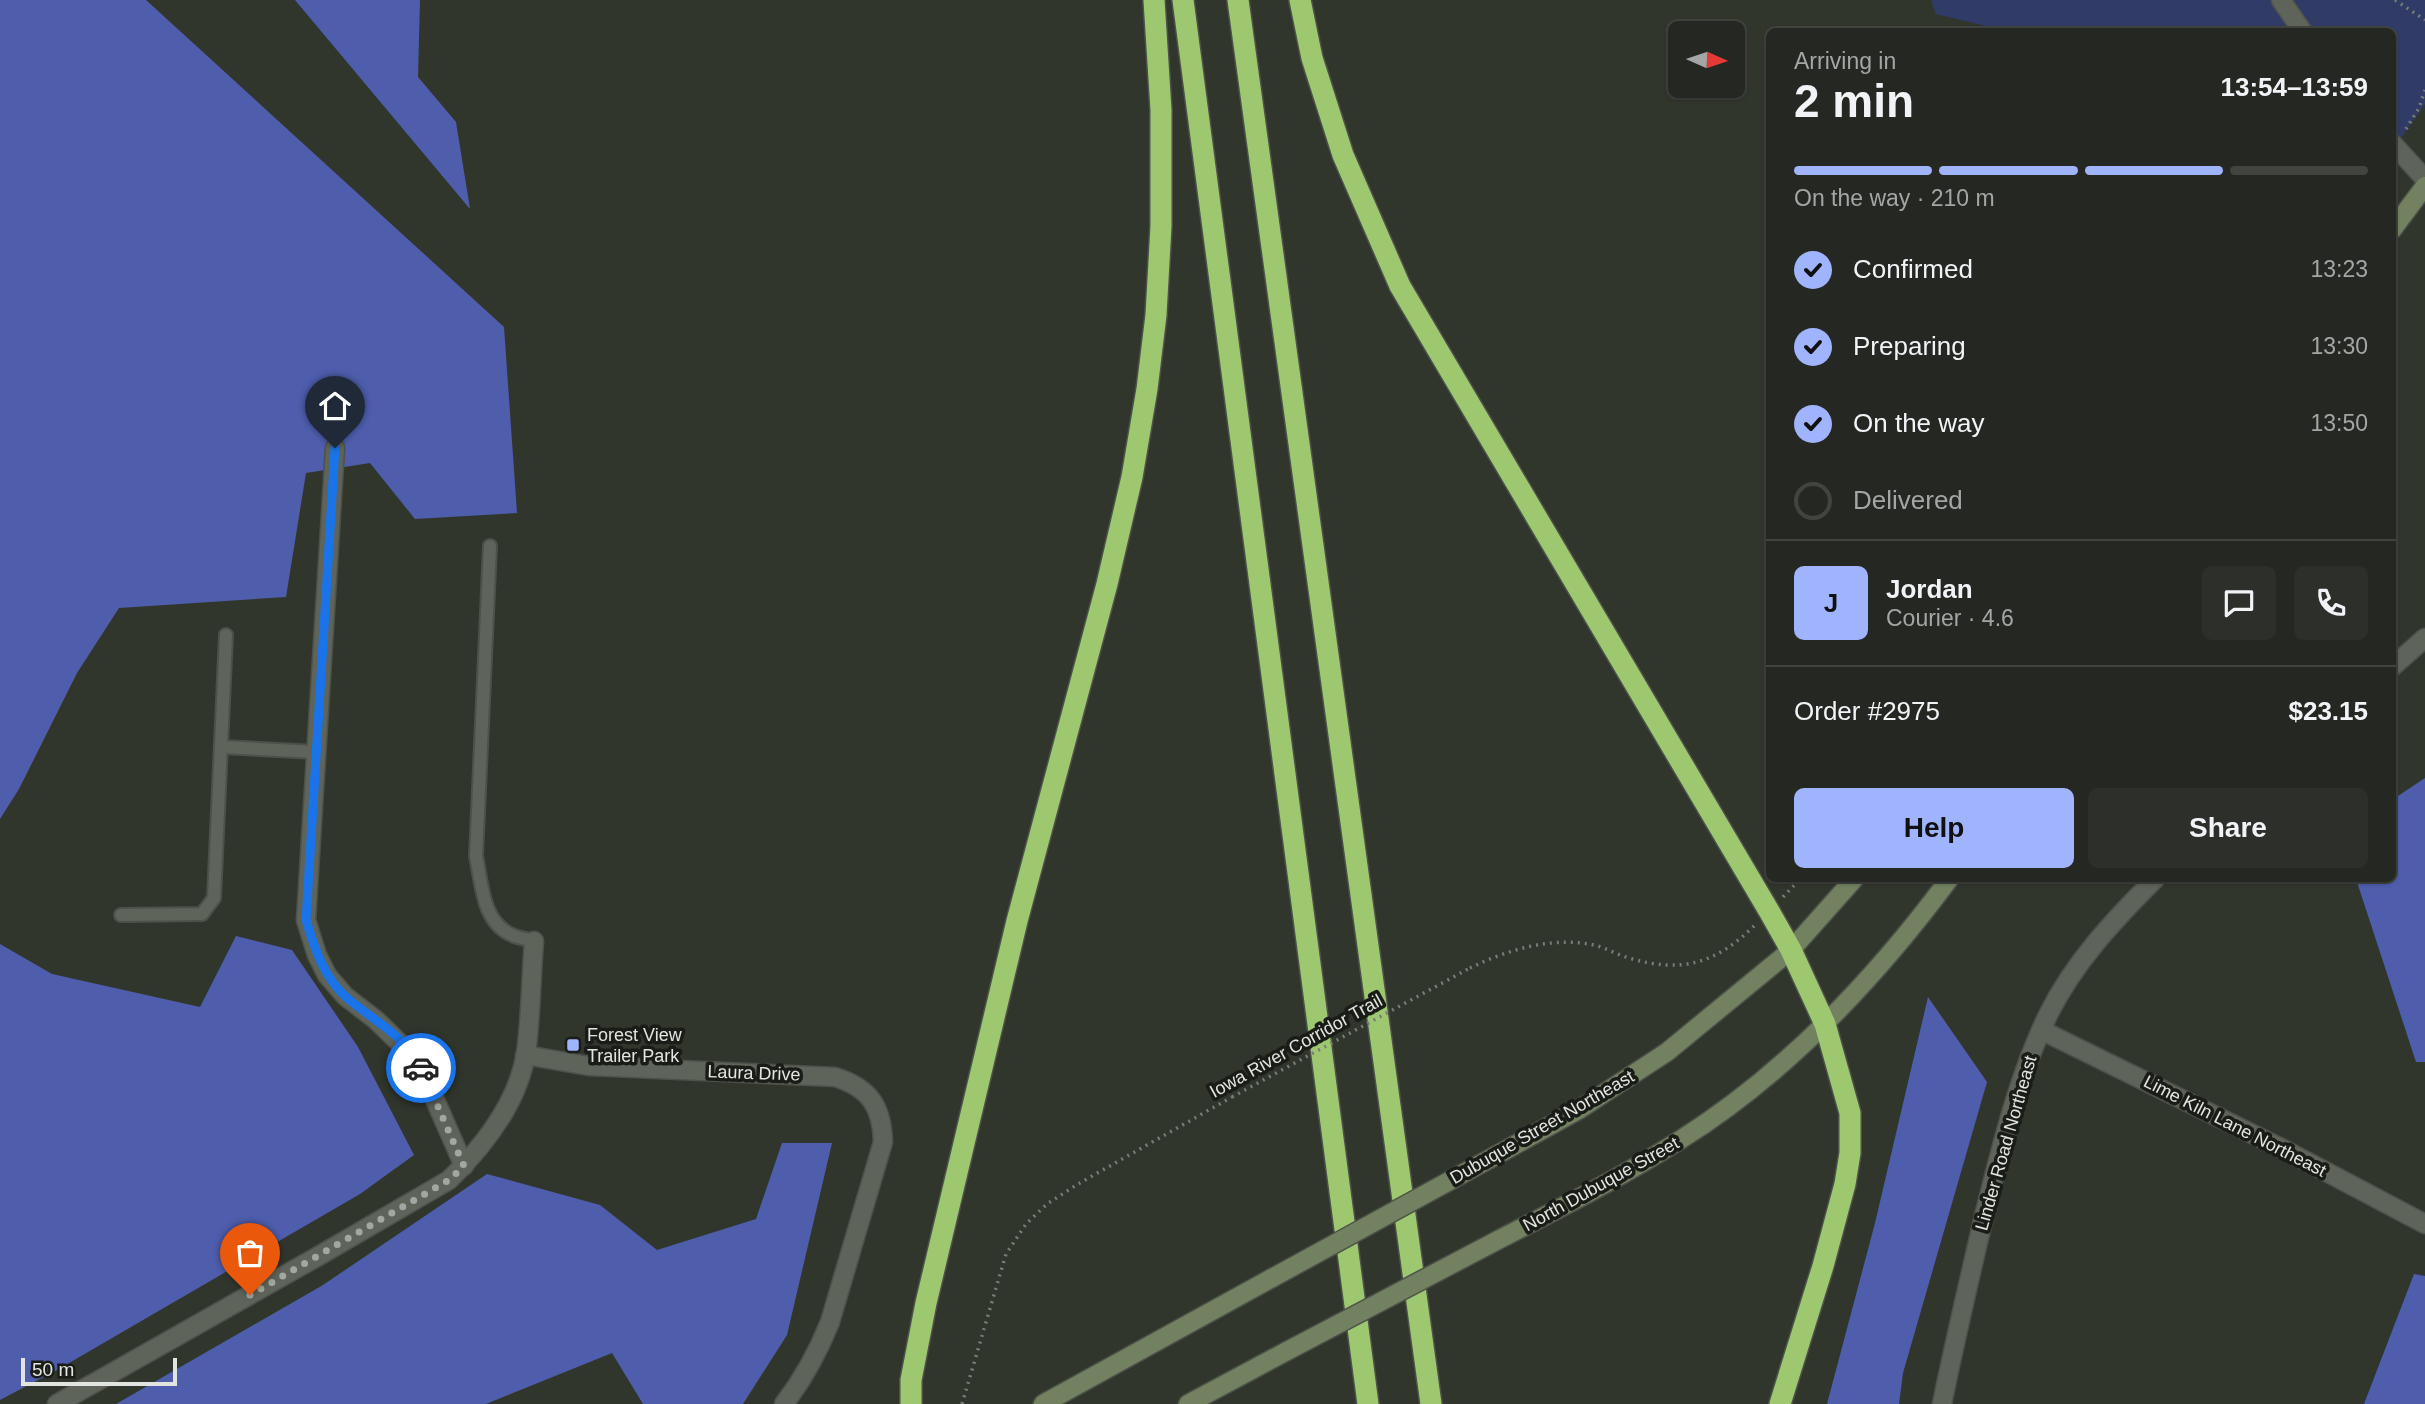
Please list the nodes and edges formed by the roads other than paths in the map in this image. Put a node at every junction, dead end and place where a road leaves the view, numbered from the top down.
1 (1154, 0) edge
2 (1184, 0) edge
3 (1238, 0) edge
4 (1300, 0) edge
5 (2281, 0) edge
6 (2300, 28) edge
7 (2396, 146) edge
8 (2425, 179) edge
9 (2425, 186) edge
10 (2396, 226) edge
11 (335, 448) dead end
12 (490, 547) dead end
13 (226, 635) dead end
14 (2425, 638) edge
15 (2396, 663) edge
16 (222, 747) junction
17 (316, 752) junction
18 (1851, 882) edge
19 (1947, 882) edge
20 (2152, 882) edge
21 (121, 915) dead end
22 (534, 941) joint
23 (1791, 950) junction
24 (1825, 1024) junction
25 (2043, 1031) junction
26 (526, 1055) junction
27 (464, 1166) junction
28 (2425, 1224) edge
29 (57, 1404) edge
30 (784, 1404) edge
31 (911, 1404) edge
32 (1043, 1404) edge
33 (1188, 1404) edge
34 (1368, 1404) edge
35 (1431, 1404) edge
36 (1780, 1404) edge
37 (1942, 1404) edge

1 - 31 highway
2 - 34 highway
3 - 35 highway
4 - 23 highway
5 - 6 street
7 - 8 street
9 - 10 main road
11 - 17 street
12 - 22 lane
13 - 16 lane
14 - 15 street
16 - 17 lane
16 - 21 lane
17 - 27 street
18 - 23 main road, Dubuque Street Northeast
19 - 24 main road, North Dubuque Street
20 - 25 street, Linder Road Northeast
22 - 26 street
23 - 24 highway
23 - 32 main road, Dubuque Street Northeast, bridge
24 - 33 main road, North Dubuque Street, bridge
24 - 36 highway
25 - 28 street, Lime Kiln Lane Northeast
25 - 37 street, Linder Road Northeast
26 - 27 street
26 - 30 street, Laura Drive
27 - 29 street

